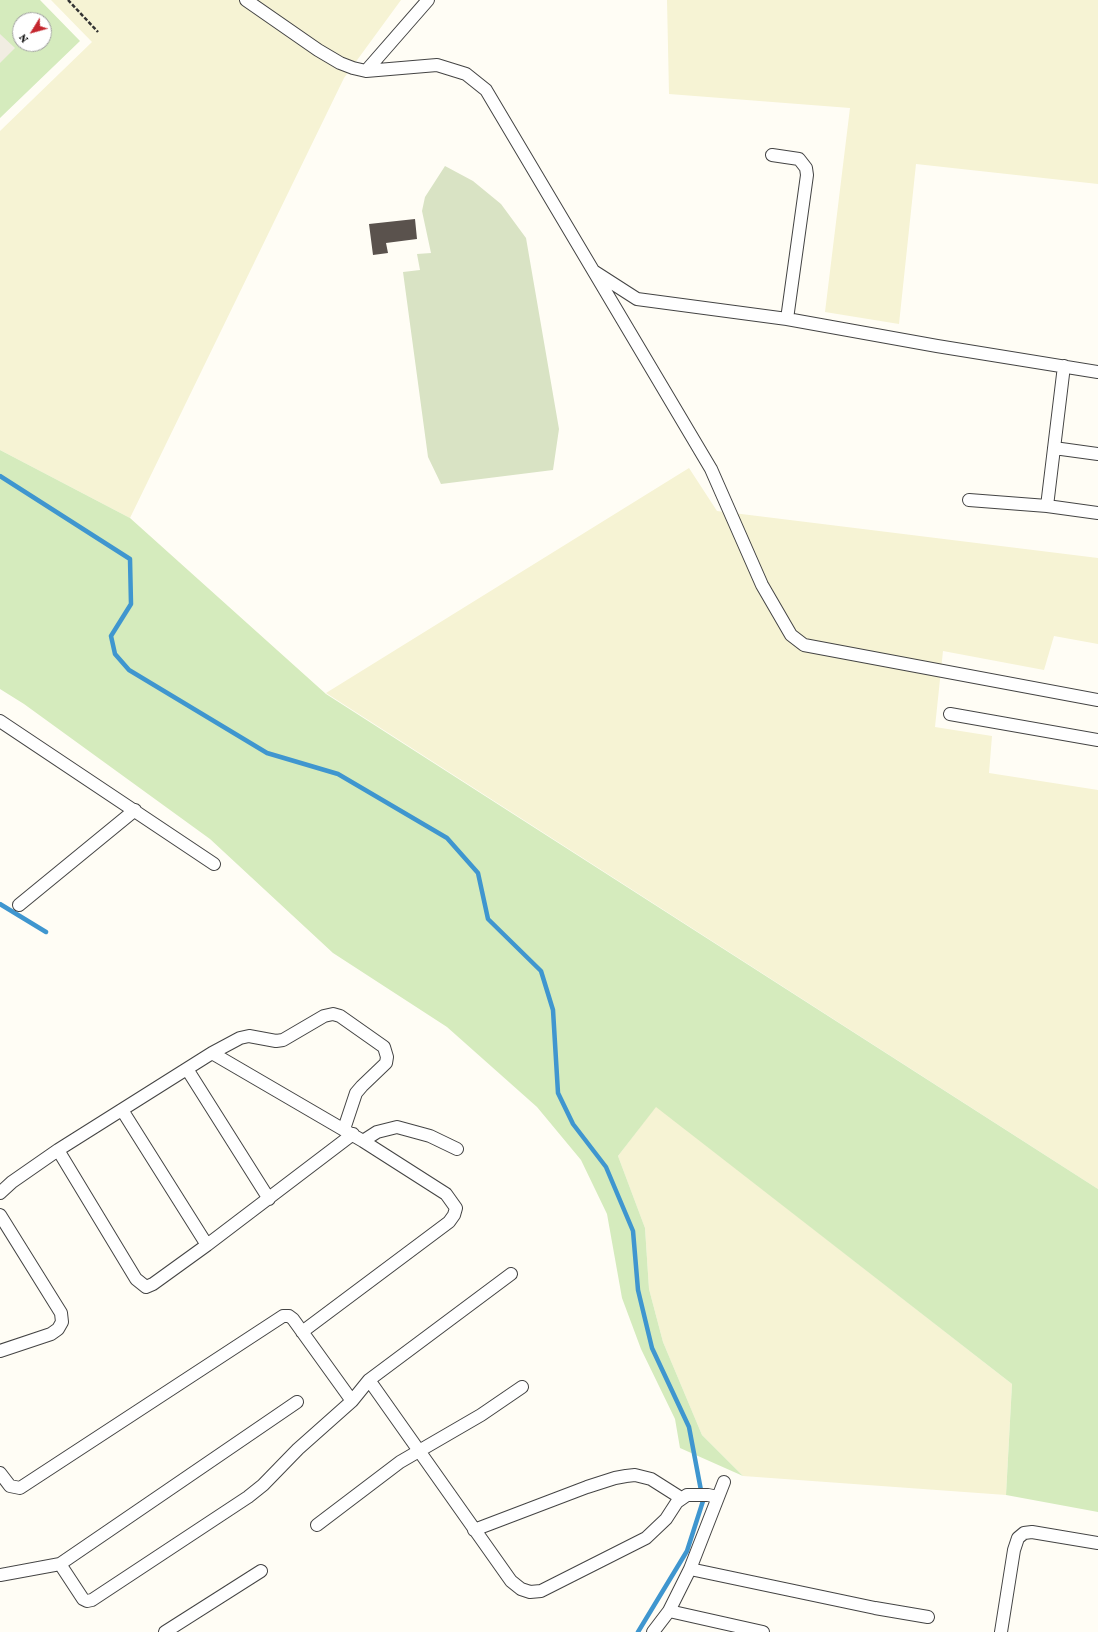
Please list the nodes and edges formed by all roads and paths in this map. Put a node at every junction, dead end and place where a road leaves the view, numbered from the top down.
1 (68, 0) edge
2 (246, 0) edge
3 (428, 0) edge
4 (98, 32) dead end
5 (366, 71) junction
6 (772, 155) dead end
7 (593, 270) junction
8 (787, 319) junction
9 (1064, 366) junction
10 (1098, 372) edge
11 (1054, 448) junction
12 (1098, 454) edge
13 (969, 500) dead end
14 (1047, 506) junction
15 (1098, 513) edge
16 (1098, 700) edge
17 (950, 714) dead end
18 (0, 721) edge
19 (1098, 740) edge
20 (135, 810) junction
21 (214, 864) dead end
22 (19, 905) dead end
23 (212, 1053) junction
24 (187, 1069) junction
25 (122, 1110) junction
26 (352, 1132) junction
27 (457, 1149) dead end
28 (58, 1150) junction
29 (0, 1193) edge
30 (269, 1199) junction
31 (0, 1215) edge
32 (207, 1245) junction
33 (511, 1274) dead end
34 (302, 1332) junction
35 (0, 1352) edge
36 (368, 1380) junction
37 (522, 1387) dead end
38 (352, 1401) junction
39 (297, 1402) dead end
40 (418, 1450) junction
41 (0, 1473) edge
42 (724, 1482) dead end
43 (684, 1496) junction
44 (713, 1496) junction
45 (317, 1525) dead end
46 (474, 1530) junction
47 (1098, 1543) edge
48 (60, 1564) junction
49 (690, 1569) junction
50 (261, 1572) dead end
51 (0, 1575) edge
52 (669, 1611) junction
53 (928, 1617) dead end
54 (718, 1627) edge
55 (166, 1632) edge
56 (653, 1632) edge
57 (763, 1632) edge
58 (1001, 1632) edge

1 - 4 path
2 - 5 street
3 - 5 street
5 - 7 street
6 - 8 street
7 - 8 street
7 - 16 street
8 - 9 street
9 - 10 street
9 - 11 street
11 - 12 street
11 - 14 street
13 - 14 street
14 - 15 street
17 - 19 street
18 - 20 street
20 - 21 street
20 - 22 street
23 - 24 street
23 - 26 street
23 - 26 street
24 - 25 street
24 - 30 street
25 - 28 street
25 - 32 street
26 - 27 street
26 - 30 street
26 - 34 street
28 - 29 street
28 - 32 street
30 - 32 street
31 - 35 street
33 - 36 street
34 - 38 street
34 - 41 street
36 - 38 street
36 - 40 street
37 - 40 street
38 - 48 street
39 - 48 street
40 - 45 street
40 - 46 street
42 - 44 street
43 - 44 street
43 - 46 street
43 - 46 street
44 - 49 street
47 - 58 street
48 - 51 street
49 - 52 street
49 - 53 street
50 - 55 street
52 - 54 street
52 - 56 street
54 - 57 street

